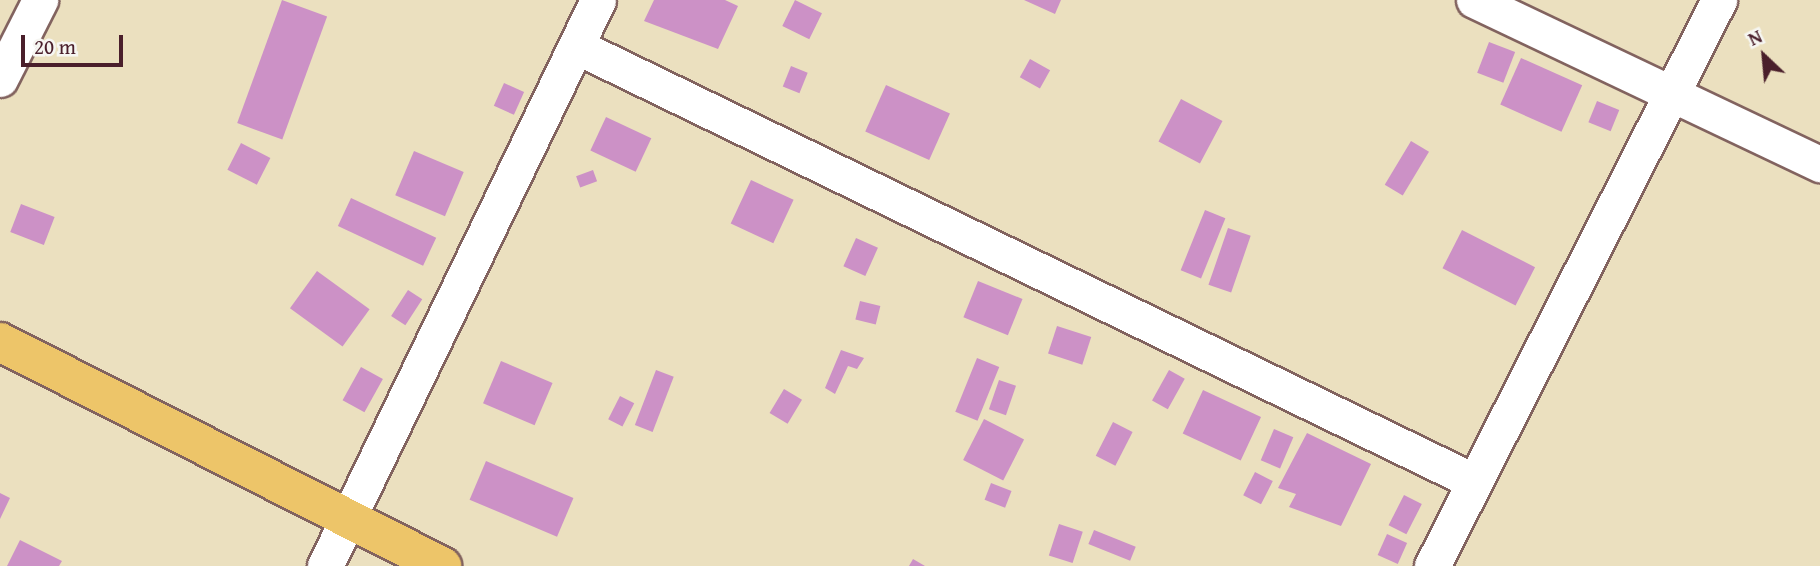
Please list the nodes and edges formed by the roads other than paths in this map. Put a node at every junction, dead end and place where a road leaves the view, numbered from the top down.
1 (40, 0) edge
2 (598, 0) edge
3 (1474, 0) edge
4 (1719, 0) edge
5 (576, 46) junction
6 (0, 79) edge
7 (1674, 97) junction
8 (1820, 164) edge
9 (0, 342) edge
10 (1474, 481) junction
11 (346, 518) junction
12 (325, 566) edge
13 (442, 566) edge
14 (1432, 566) edge

1 - 6 street
2 - 5 street
3 - 7 street
4 - 7 street
5 - 10 street
5 - 11 street
7 - 8 street
7 - 10 street
9 - 11 main road
10 - 14 street
11 - 12 street
11 - 13 main road

